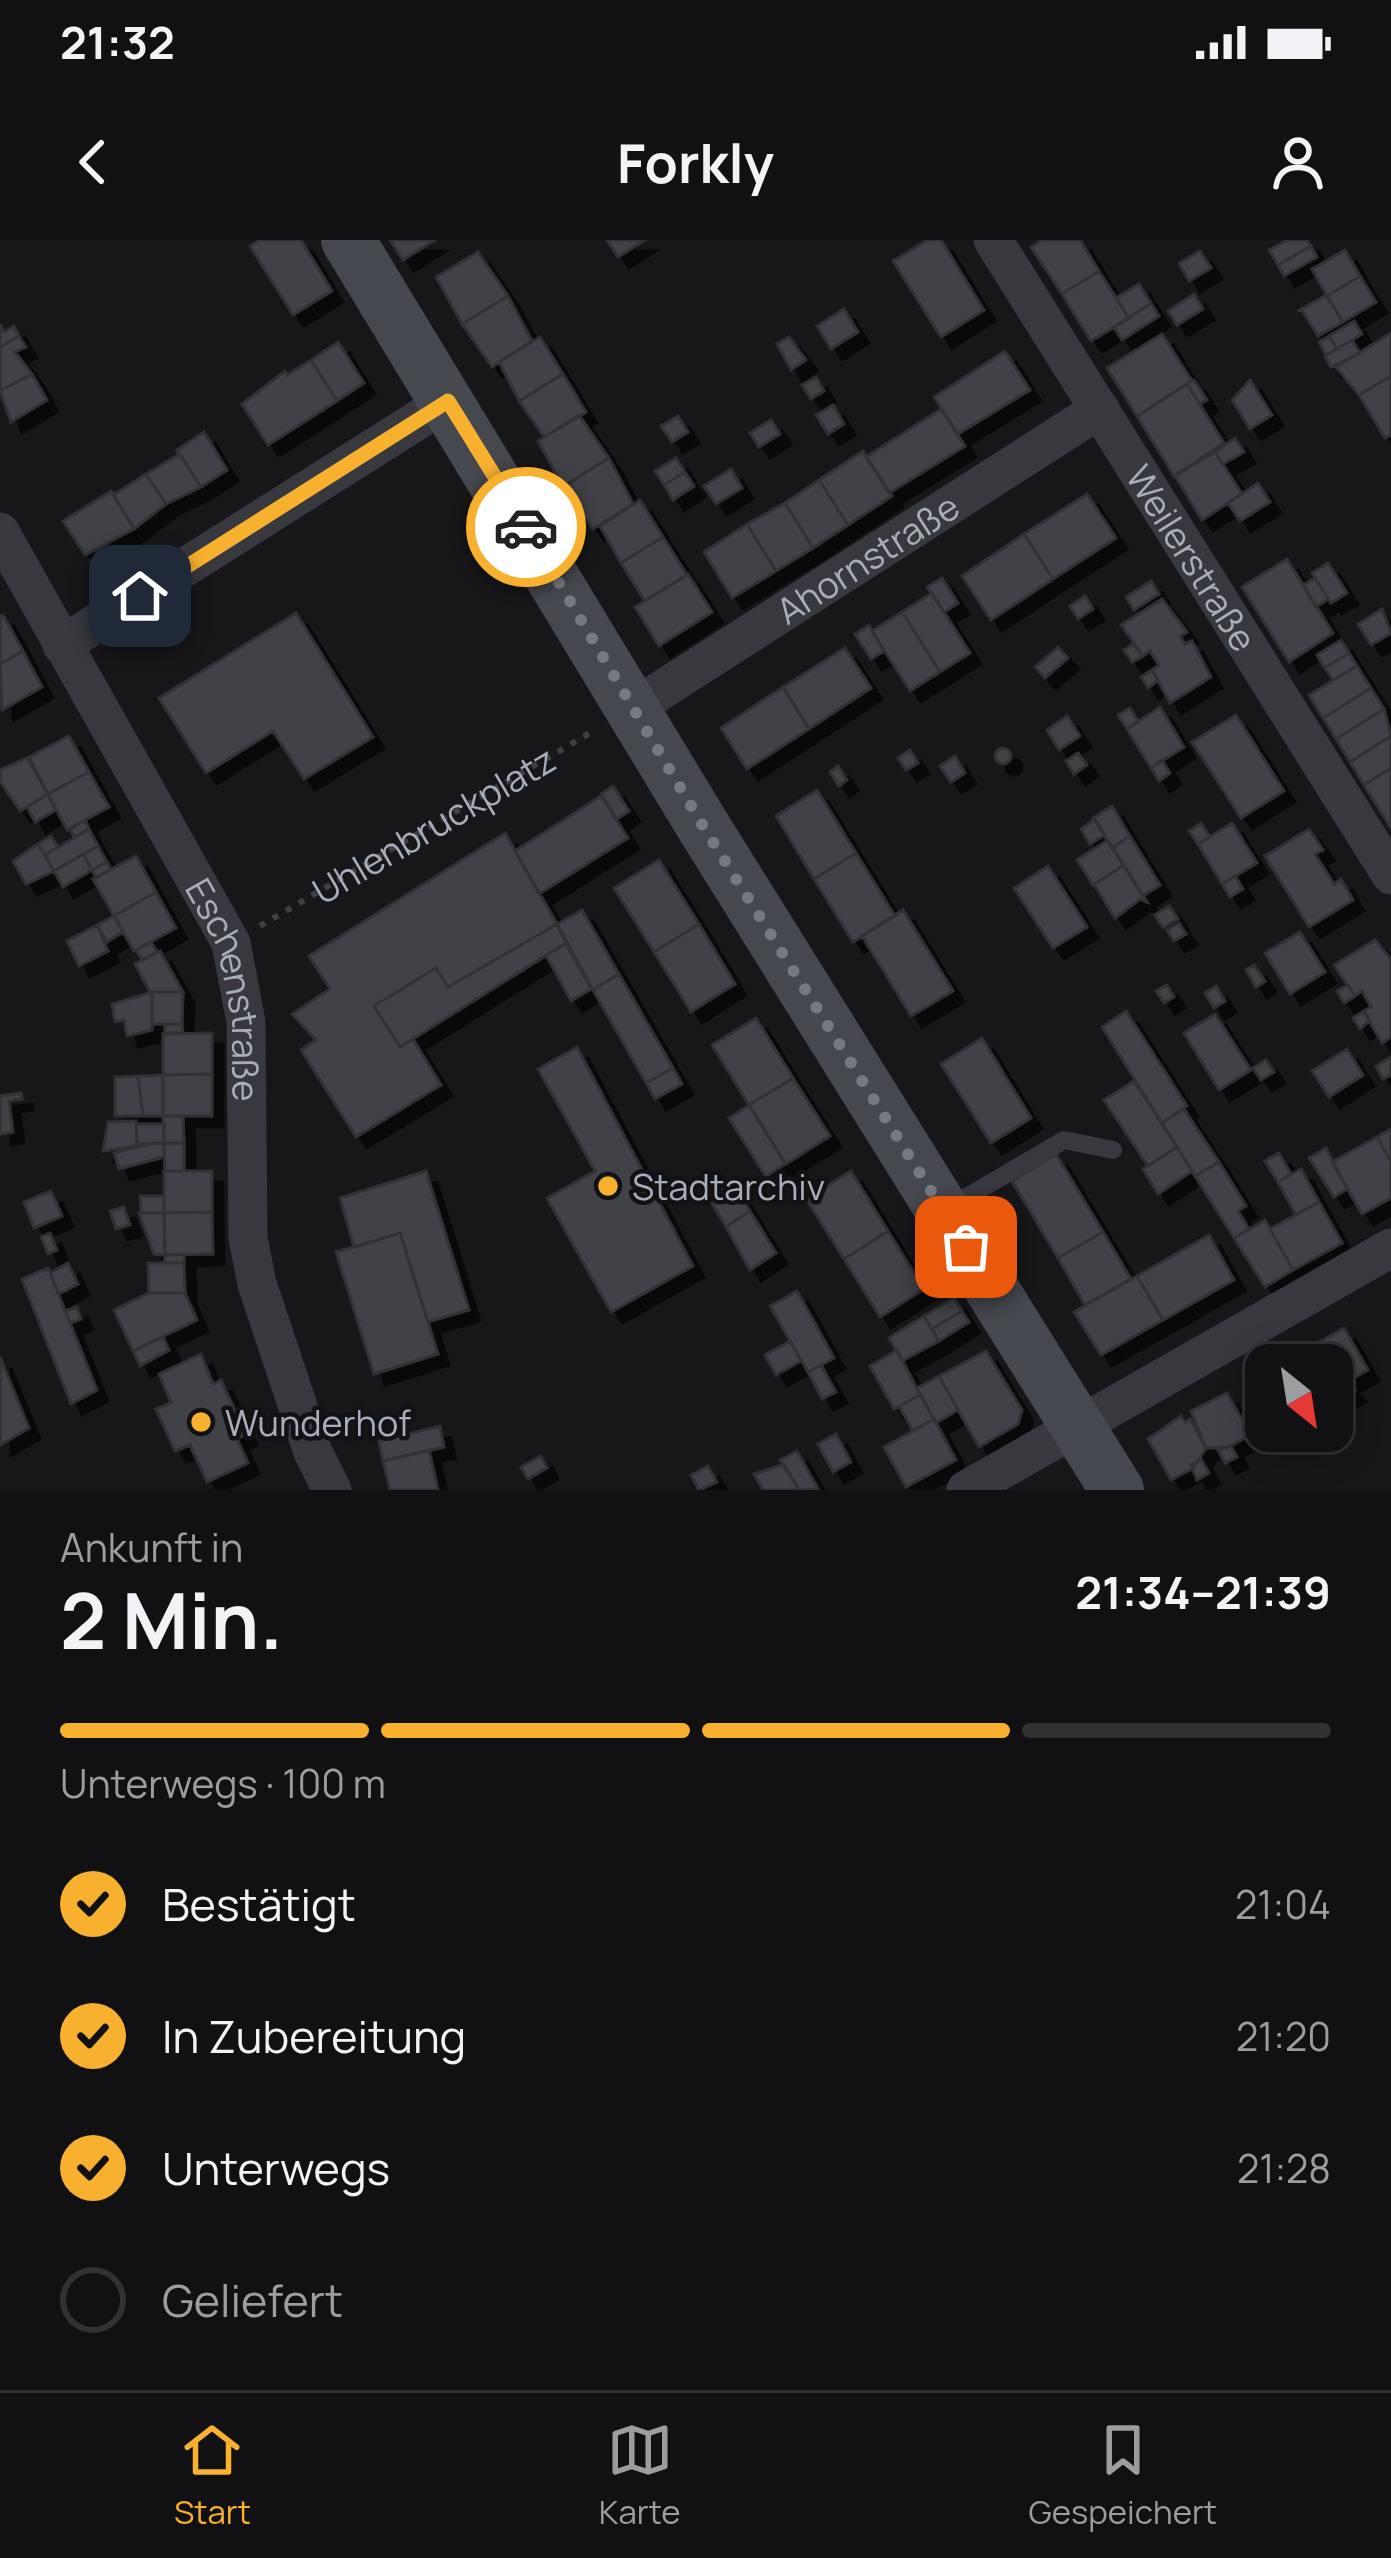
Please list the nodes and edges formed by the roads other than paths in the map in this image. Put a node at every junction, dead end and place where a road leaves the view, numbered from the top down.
1 (348, 240) edge
2 (993, 240) edge
3 (448, 401) junction
4 (1100, 409) junction
5 (0, 532) edge
6 (62, 644) junction
7 (635, 707) junction
8 (1391, 875) edge
9 (1113, 1150) dead end
10 (944, 1210) junction
11 (1391, 1248) edge
12 (1076, 1429) junction
13 (332, 1490) edge
14 (966, 1490) edge
15 (1117, 1490) edge

1 - 3 street
2 - 4 street, Weilerstraße
3 - 6 street
3 - 7 street
4 - 7 street, Ahornstraße
4 - 8 street, Weilerstraße
5 - 6 street, Eschenstraße
6 - 13 street, Eschenstraße
7 - 10 street
9 - 10 lane
10 - 12 street
11 - 12 street
12 - 14 street
12 - 15 street

